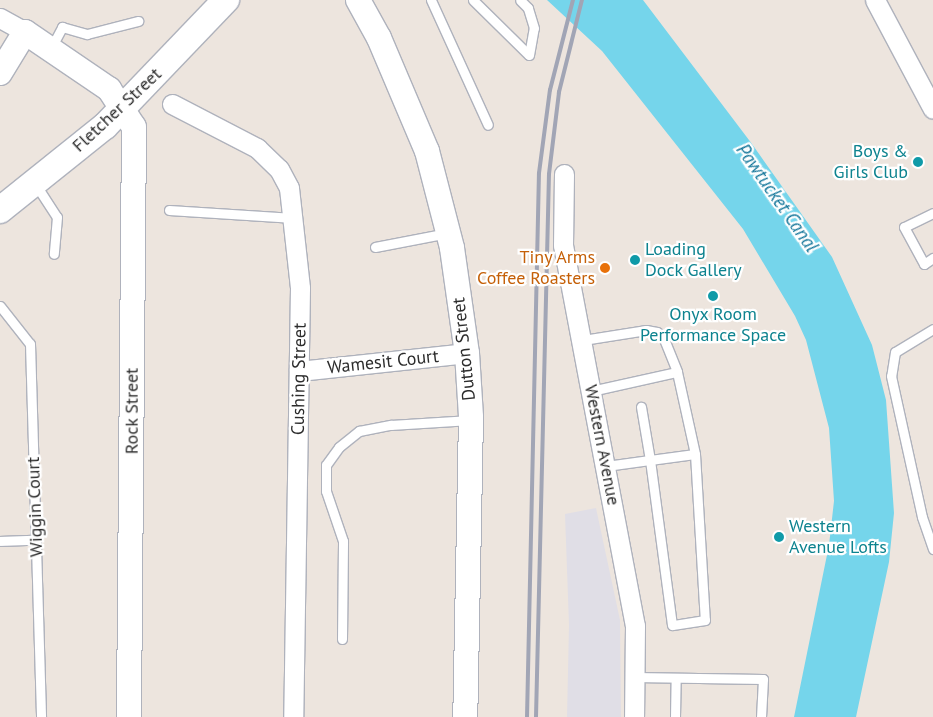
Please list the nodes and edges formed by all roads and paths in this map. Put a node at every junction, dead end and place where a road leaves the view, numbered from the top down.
1 (226, 0) edge
2 (358, 0) edge
3 (431, 0) edge
4 (473, 0) edge
5 (520, 0) edge
6 (875, 0) edge
7 (0, 18) edge
8 (138, 21) dead end
9 (25, 32) junction
10 (51, 48) junction
11 (0, 73) edge
12 (172, 104) dead end
13 (123, 109) junction
14 (933, 109) edge
15 (488, 125) dead end
16 (564, 174) dead end
17 (34, 182) junction
18 (0, 210) edge
19 (169, 210) dead end
20 (933, 213) edge
21 (294, 218) junction
22 (448, 233) junction
23 (375, 247) dead end
24 (54, 254) dead end
25 (933, 258) edge
26 (0, 306) edge
27 (933, 329) edge
28 (583, 340) junction
29 (467, 353) junction
30 (299, 371) junction
31 (677, 372) junction
32 (591, 391) junction
33 (641, 407) dead end
34 (471, 420) junction
35 (695, 454) junction
36 (650, 460) junction
37 (606, 466) junction
38 (36, 540) junction
39 (0, 541) edge
40 (933, 549) edge
41 (342, 639) dead end
42 (634, 677) junction
43 (676, 678) junction
44 (41, 717) edge
45 (129, 717) edge
46 (294, 717) edge
47 (466, 717) edge
48 (634, 717) edge
49 (675, 717) edge
50 (761, 717) edge

1 - 13 main road, Fletcher Street
2 - 22 street, Dutton Street
3 - 15 lane
4 - 5 lane
6 - 14 street
7 - 9 street
8 - 10 lane
9 - 10 street, Rock Street
9 - 11 street
10 - 13 street, Rock Street
12 - 21 street, Cushing Street
13 - 17 main road, Fletcher Street
13 - 45 street, Rock Street
16 - 28 street, Western Avenue
17 - 18 main road, Fletcher Street
17 - 24 lane
19 - 21 lane
20 - 25 lane
21 - 30 street, Cushing Street
22 - 23 lane
22 - 29 street, Dutton Street
26 - 38 lane, Wiggin Court
27 - 40 lane
28 - 31 lane
28 - 32 street, Western Avenue
29 - 30 street, Wamesit Court
29 - 34 street, Dutton Street
30 - 46 street, Cushing Street
31 - 32 lane
31 - 35 lane
32 - 37 street, Western Avenue
33 - 36 lane
34 - 41 lane
34 - 47 street, Dutton Street
35 - 36 lane
35 - 36 lane
36 - 37 lane
37 - 42 street, Western Avenue
38 - 39 lane
38 - 44 lane, Wiggin Court
42 - 43 lane
42 - 48 street, Western Avenue
43 - 49 lane
43 - 50 lane

